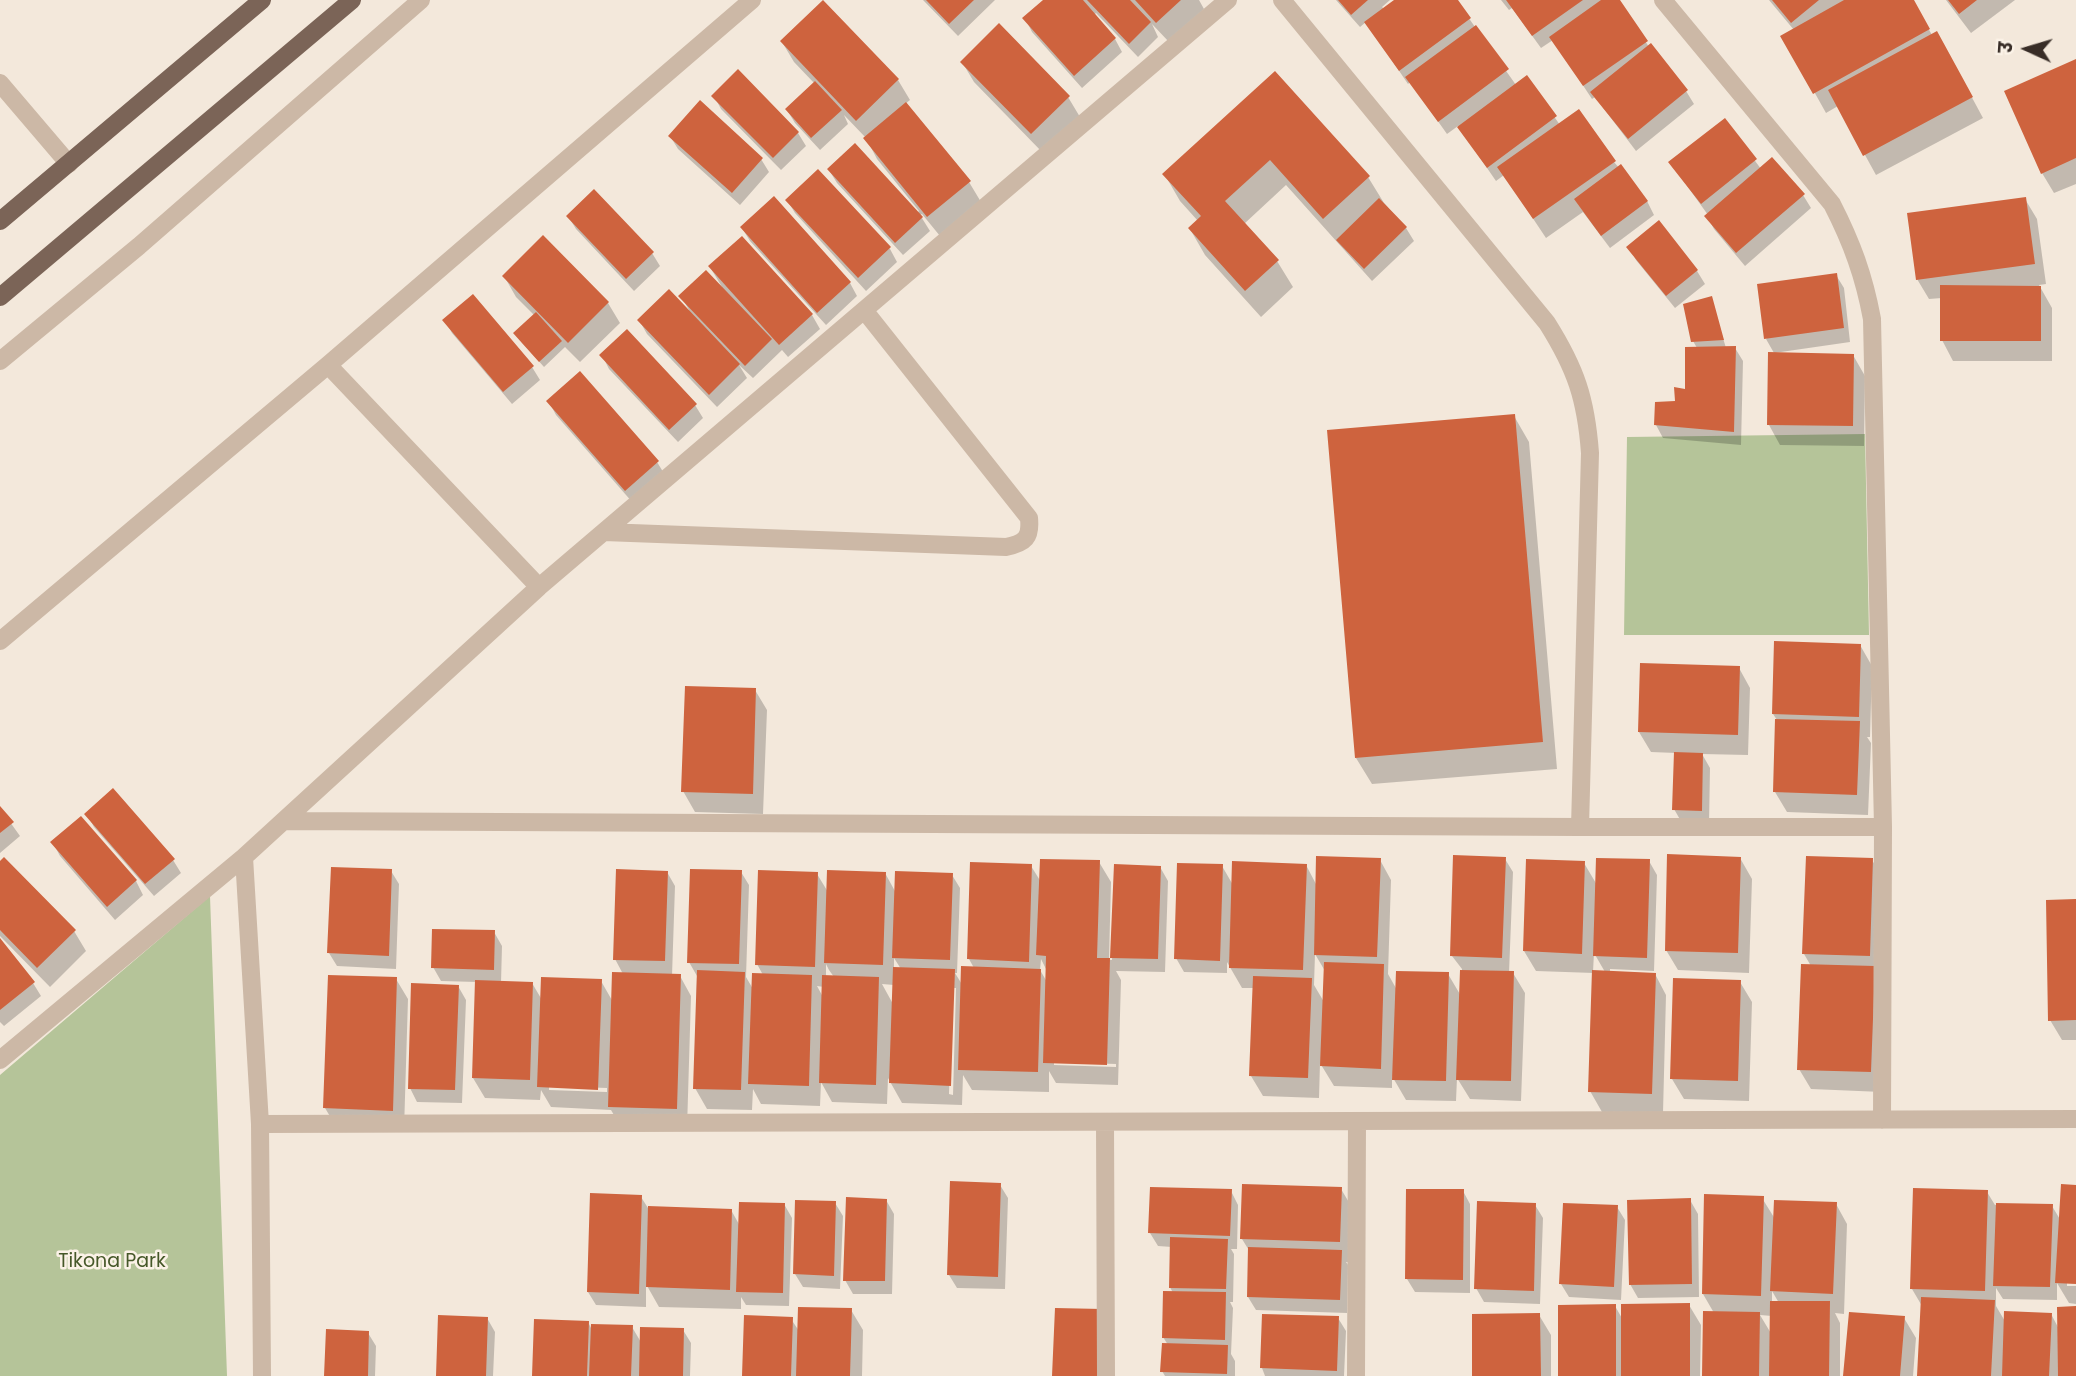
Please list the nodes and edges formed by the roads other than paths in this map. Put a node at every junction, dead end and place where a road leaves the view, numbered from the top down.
1 (262, 0) edge
2 (352, 0) edge
3 (421, 0) edge
4 (752, 0) edge
5 (1228, 0) edge
6 (1282, 0) edge
7 (1663, 0) edge
8 (0, 83) edge
9 (69, 164) junction
10 (0, 221) edge
11 (0, 297) edge
12 (864, 310) junction
13 (0, 361) edge
14 (328, 365) junction
15 (604, 532) junction
16 (539, 587) junction
17 (0, 641) edge
18 (284, 821) junction
19 (1580, 827) junction
20 (1883, 827) junction
21 (244, 857) junction
22 (0, 1060) edge
23 (2076, 1119) edge
24 (1882, 1120) junction
25 (1357, 1122) junction
26 (1105, 1123) junction
27 (260, 1124) junction
28 (262, 1376) edge
29 (1106, 1376) edge
30 (1356, 1376) edge

1 - 9 main road
2 - 11 main road
3 - 13 street
4 - 14 street
5 - 12 street
6 - 19 street
7 - 20 street
8 - 9 street
9 - 10 main road
12 - 15 street
12 - 15 street
14 - 16 street
14 - 17 street
15 - 16 street
16 - 18 street
18 - 19 street
18 - 21 street
19 - 20 street
20 - 24 street
21 - 22 street
21 - 27 street
23 - 24 street
24 - 25 street
25 - 26 street
25 - 30 street
26 - 27 street
26 - 29 street
27 - 28 street

